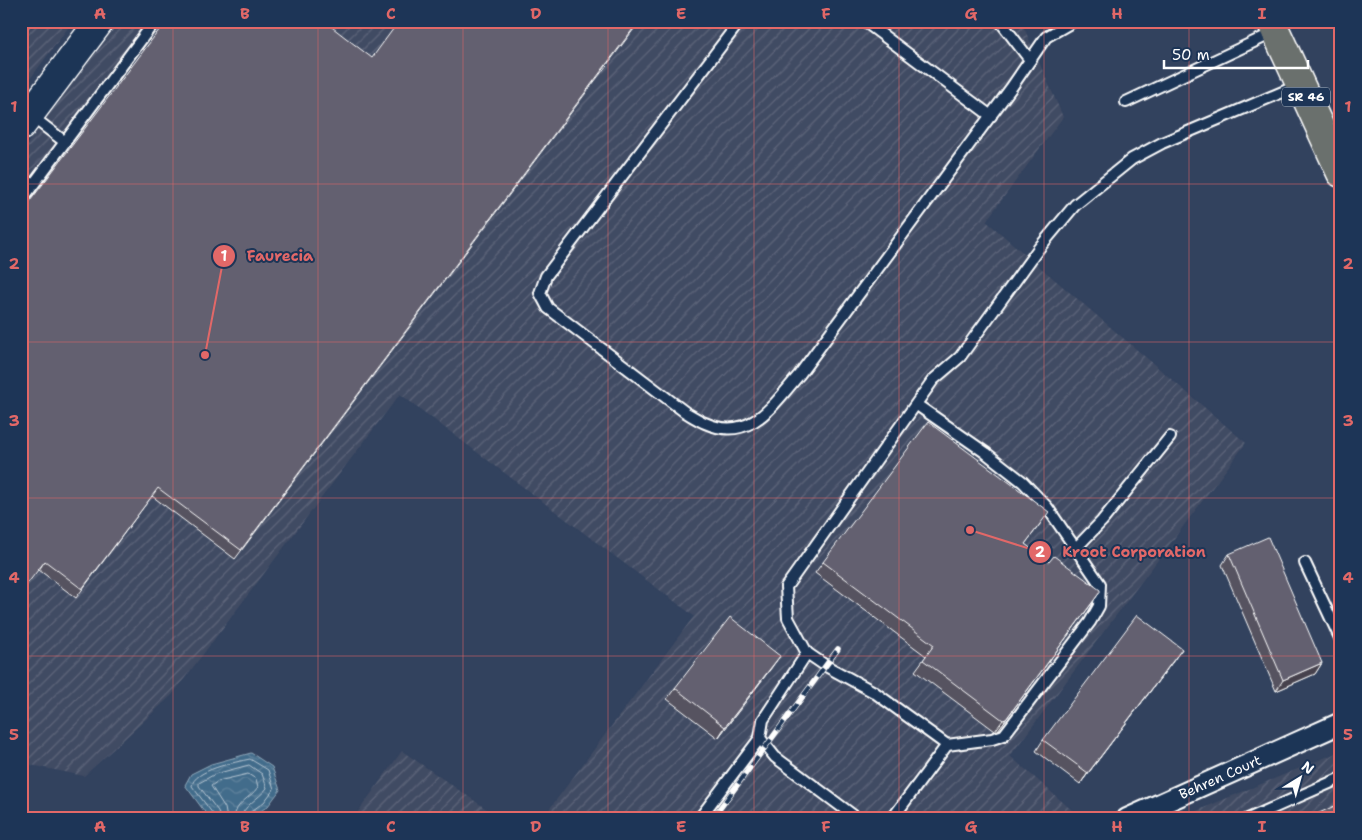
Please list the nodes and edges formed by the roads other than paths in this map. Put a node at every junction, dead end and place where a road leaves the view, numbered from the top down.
1 (25, 21) edge
2 (100, 21) edge
3 (155, 21) edge
4 (740, 21) edge
5 (864, 21) edge
6 (1000, 21) edge
7 (1074, 21) edge
8 (21, 26) edge
9 (1274, 26) edge
10 (1030, 60) junction
11 (1300, 84) junction
12 (1126, 102) dead end
13 (991, 116) junction
14 (26, 121) edge
15 (65, 142) junction
16 (1341, 173) edge
17 (21, 201) edge
18 (917, 405) junction
19 (1170, 437) dead end
20 (1076, 548) junction
21 (1305, 564) dead end
22 (1341, 640) edge
23 (807, 653) junction
24 (1341, 723) edge
25 (760, 738) junction
26 (947, 745) junction
27 (1341, 778) edge
28 (1165, 811) edge
29 (699, 819) edge
30 (858, 819) edge
31 (892, 819) edge
32 (1127, 819) edge
33 (1248, 819) edge

1 - 8 lane
2 - 14 street
3 - 15 lane
4 - 13 lane
5 - 13 lane
6 - 10 lane
7 - 10 lane
9 - 11 highway, SR 46
9 - 12 lane
10 - 13 lane
11 - 16 highway, SR 46
11 - 18 lane
14 - 15 lane
15 - 17 lane
18 - 20 lane
18 - 23 lane
19 - 20 lane
20 - 26 lane
21 - 22 lane
23 - 25 lane
23 - 26 lane
24 - 28 street, Behren Court
25 - 29 lane
25 - 30 lane
26 - 31 lane
27 - 33 lane
28 - 32 street, Behren Court

